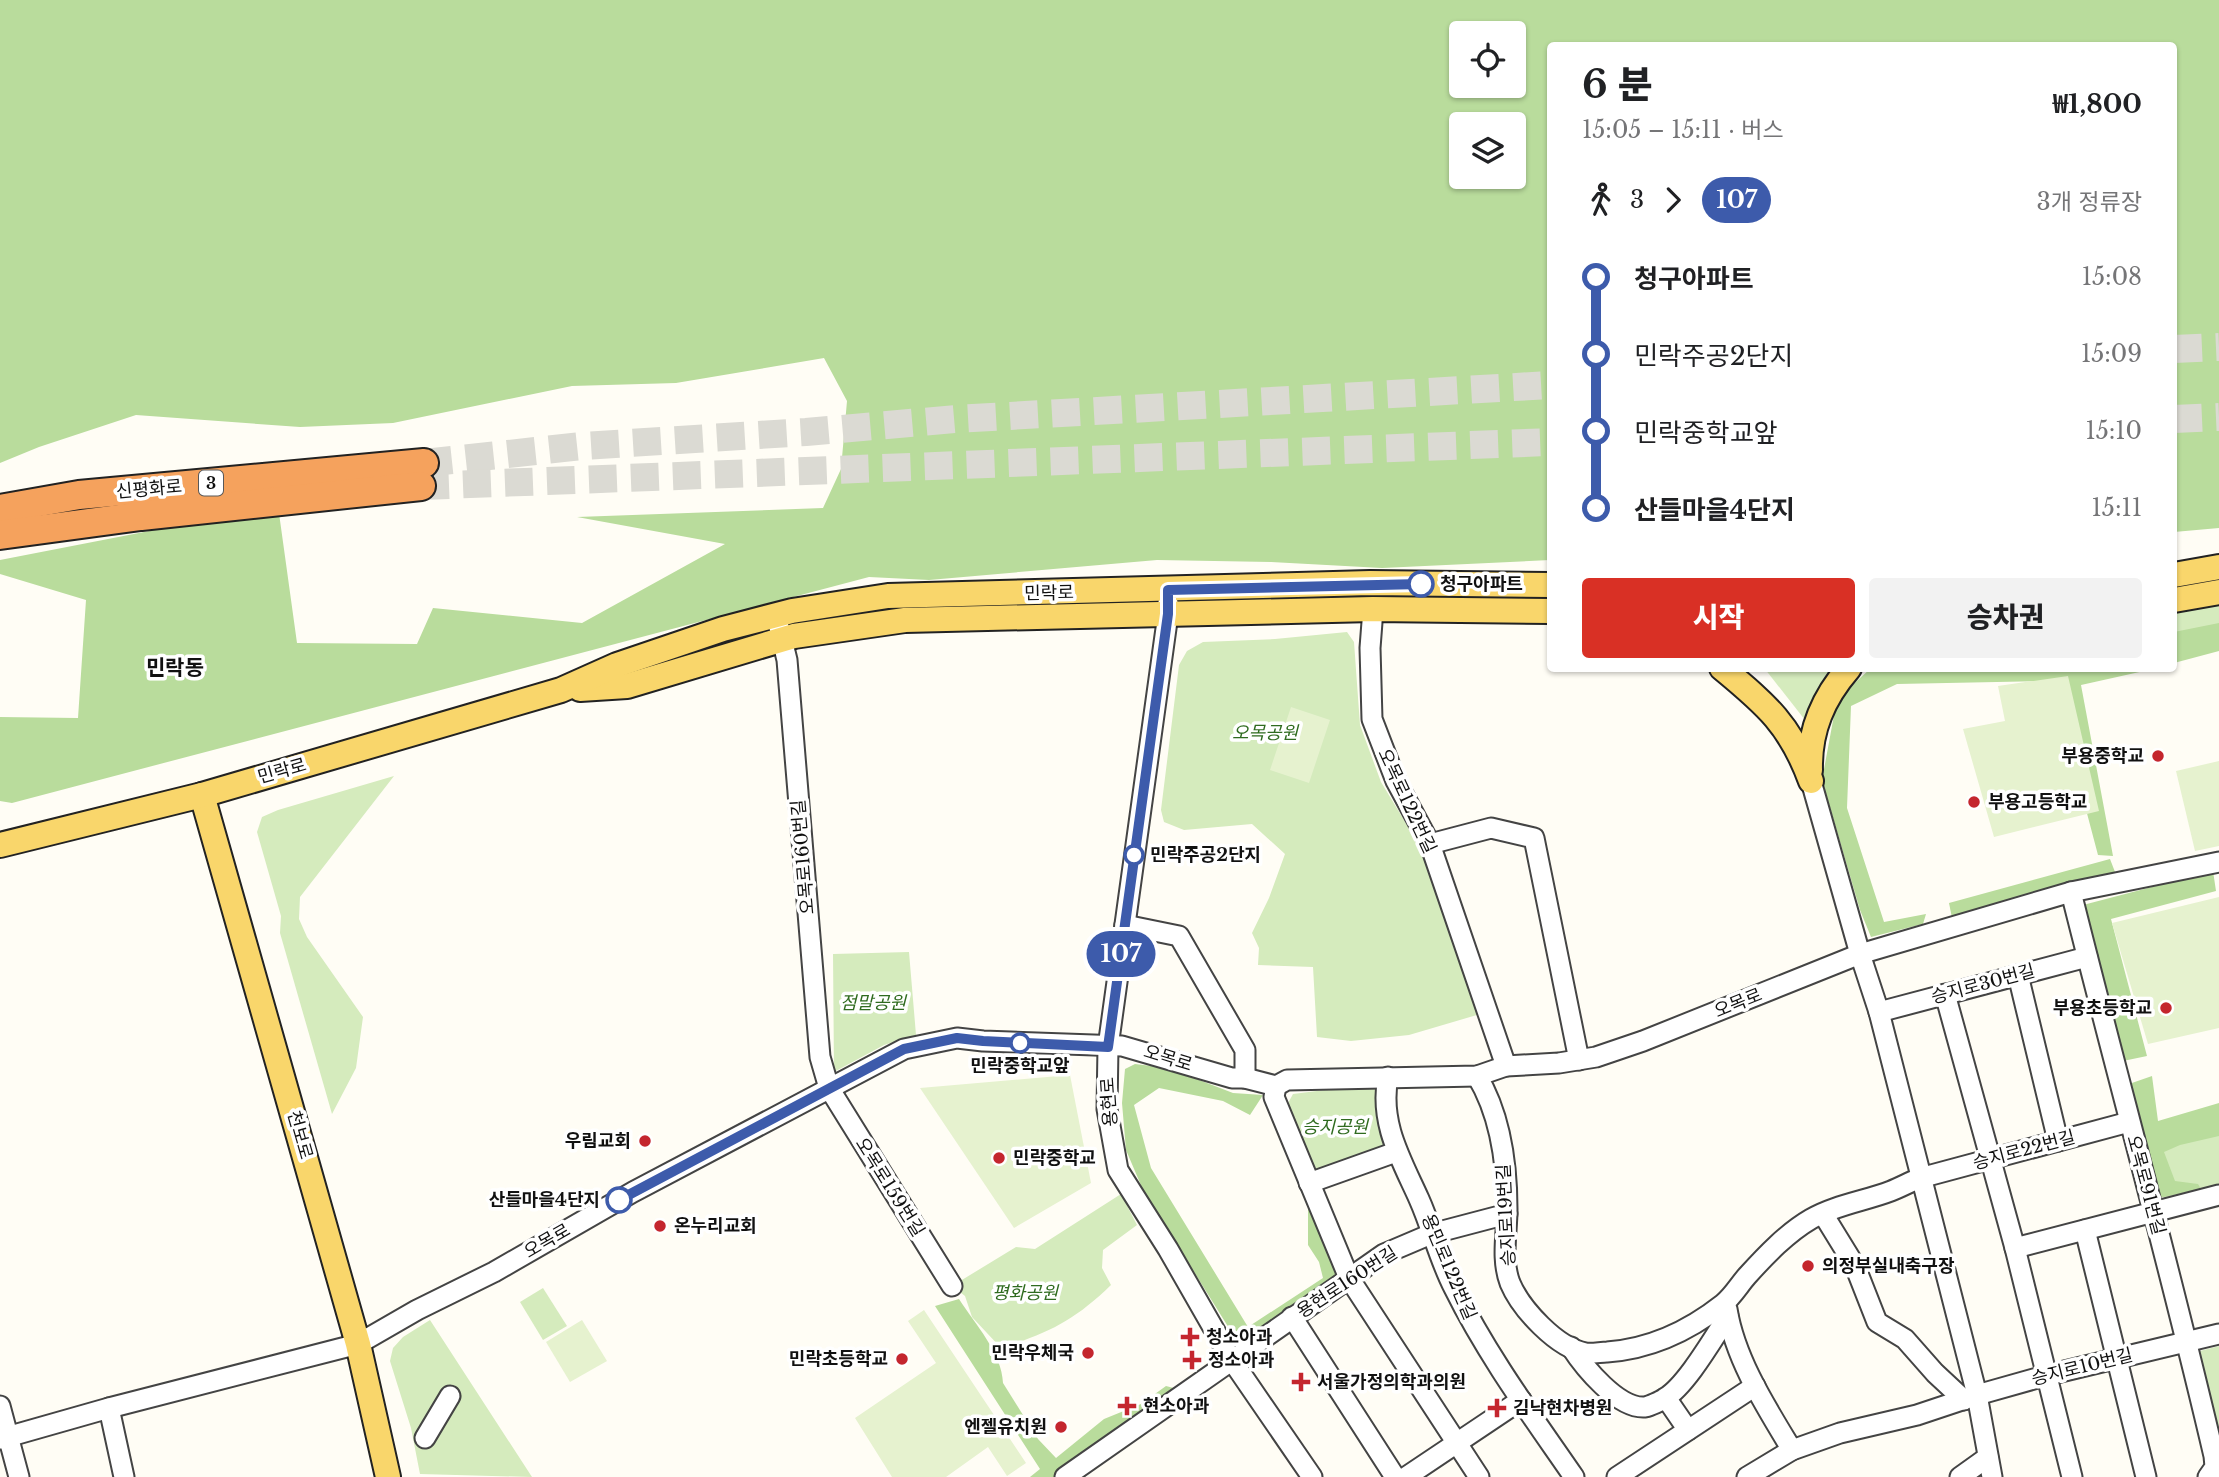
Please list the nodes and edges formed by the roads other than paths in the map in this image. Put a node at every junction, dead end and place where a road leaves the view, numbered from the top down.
1 (0, 509) edge
2 (0, 535) edge
3 (2219, 567) edge
4 (2177, 574) edge
5 (1547, 585) edge
6 (2219, 592) edge
7 (2177, 599) edge
8 (1168, 602) junction
9 (1373, 609) junction
10 (1547, 611) edge
11 (779, 626) dead end
12 (1727, 672) edge
13 (1846, 672) edge
14 (1811, 781) junction
15 (202, 795) junction
16 (0, 845) edge
17 (1430, 845) junction
18 (2219, 862) edge
19 (2071, 892) junction
20 (1125, 925) junction
21 (1860, 954) junction
22 (2087, 957) junction
23 (2018, 975) junction
24 (1945, 994) junction
25 (1879, 1012) junction
26 (1108, 1047) junction
27 (1579, 1059) junction
28 (1506, 1066) junction
29 (1477, 1076) junction
30 (1388, 1077) junction
31 (1245, 1078) junction
32 (1276, 1086) junction
33 (829, 1088) junction
34 (2129, 1122) junction
35 (2059, 1141) junction
36 (1396, 1152) junction
37 (1991, 1159) junction
38 (1920, 1178) junction
39 (1309, 1183) junction
40 (2219, 1195) edge
41 (2153, 1211) junction
42 (1507, 1214) junction
43 (1822, 1214) junction
44 (2085, 1230) junction
45 (1431, 1234) junction
46 (2015, 1248) junction
47 (1349, 1278) junction
48 (952, 1286) dead end
49 (1727, 1309) junction
50 (1292, 1317) junction
51 (2219, 1334) edge
52 (2188, 1342) junction
53 (358, 1344) junction
54 (1571, 1347) junction
55 (2118, 1358) junction
56 (1231, 1359) junction
57 (2048, 1375) junction
58 (1755, 1386) junction
59 (450, 1396) dead end
60 (1971, 1397) junction
61 (1666, 1398) junction
62 (1521, 1399) junction
63 (0, 1406) edge
64 (109, 1408) junction
65 (1688, 1430) junction
66 (4, 1438) edge
67 (425, 1438) dead end
68 (1456, 1443) junction
69 (1792, 1450) junction
70 (1988, 1457) junction
71 (19, 1477) edge
72 (124, 1477) edge
73 (388, 1477) edge
74 (1065, 1477) edge
75 (1312, 1477) edge
76 (1395, 1477) edge
77 (1406, 1477) edge
78 (1479, 1477) edge
79 (1574, 1477) edge
80 (1618, 1477) edge
81 (1747, 1477) edge
82 (1960, 1477) edge
83 (1992, 1477) edge
84 (2072, 1477) edge
85 (2146, 1477) edge
86 (2208, 1477) edge

1 - 2 highway, 신평화로 / 3
3 - 4 main road
5 - 8 main road, 민락로
6 - 7 main road
8 - 9 main road, 민락로
8 - 15 main road, 민락로
8 - 20 street, 용현로
9 - 10 main road, 민락로
9 - 17 street, 오목로122번길
11 - 33 street, 오목로160번길
12 - 14 main road
13 - 14 main road
14 - 21 street
15 - 16 main road, 민락로
15 - 53 main road, 천보로
17 - 27 street
17 - 28 street, 오목로122번길
18 - 19 street, 오목로
19 - 21 street, 오목로
19 - 22 street, 오목로91번길
20 - 26 street, 용현로
20 - 31 street
21 - 25 street
21 - 27 street, 오목로
22 - 23 street, 승지로30번길
22 - 34 street, 오목로91번길
23 - 24 street, 승지로30번길
23 - 35 street
24 - 25 street, 승지로30번길
24 - 37 street
25 - 38 street
26 - 31 street, 오목로
26 - 33 street, 오목로
26 - 56 street, 용현로
27 - 28 street, 오목로
28 - 29 street, 오목로
29 - 30 street, 오목로
29 - 42 street, 승지로19번길
30 - 32 street, 오목로
30 - 36 street, 용민로122번길
31 - 32 street, 오목로
32 - 39 street
33 - 48 street, 오목로159번길
33 - 53 street, 오목로
34 - 35 street, 승지로22번길
34 - 41 street, 오목로91번길
35 - 37 street, 승지로22번길
36 - 39 street
36 - 45 street, 용민로122번길
37 - 38 street, 승지로22번길
37 - 46 street
38 - 43 street, 승지로19번길
38 - 60 street
39 - 47 street
40 - 41 street
41 - 44 street
41 - 52 street, 오목로91번길
42 - 45 street, 용현로160번길
42 - 54 street, 승지로19번길
43 - 49 street, 승지로19번길
43 - 60 street
44 - 46 street
44 - 55 street
45 - 47 street, 용현로160번길
45 - 62 street, 용민로122번길
46 - 57 street
47 - 50 street, 용현로160번길
47 - 68 street
49 - 54 street, 승지로19번길
49 - 58 street
49 - 61 street
50 - 56 street, 용현로160번길
50 - 76 street
51 - 52 street, 승지로10번길
52 - 55 street, 승지로10번길
52 - 86 street, 오목로91번길
53 - 64 street, 오목로
53 - 73 main road, 천보로
54 - 61 street
55 - 57 street, 승지로10번길
55 - 85 street
56 - 74 street, 용현로160번길
56 - 75 street, 용현로
57 - 60 street, 승지로10번길
57 - 84 street
58 - 65 street
58 - 69 street
59 - 67 street
60 - 69 street, 승지로10번길
60 - 70 street
61 - 65 street
62 - 68 street
62 - 79 street, 용민로122번길
63 - 66 street
64 - 66 street, 오목로
64 - 72 street
65 - 80 street
66 - 71 street
68 - 77 street
68 - 78 street
69 - 81 street, 승지로10번길
70 - 82 street
70 - 83 street

